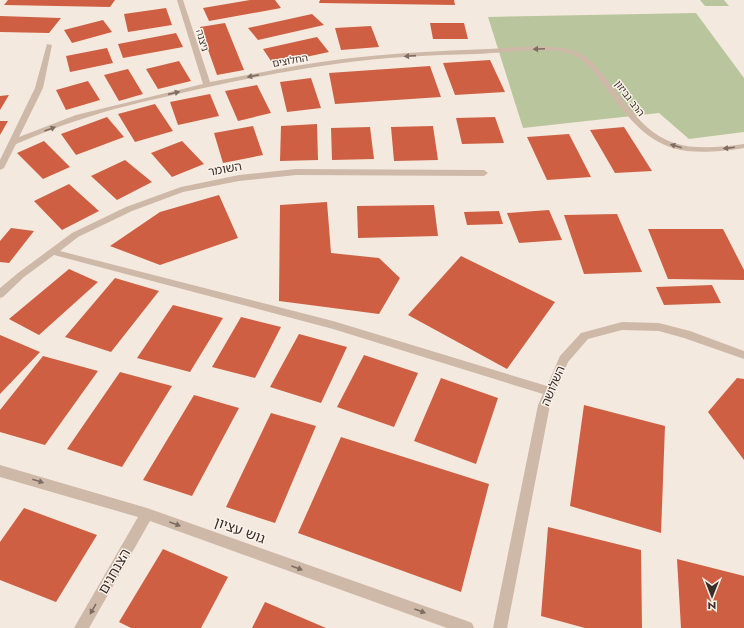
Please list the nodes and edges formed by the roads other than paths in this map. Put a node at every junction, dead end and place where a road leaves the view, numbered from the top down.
1 (180, 0) edge
2 (49, 45) dead end
3 (578, 55) joint
4 (207, 85) junction
5 (13, 142) junction
6 (744, 146) edge
7 (0, 168) edge
8 (484, 173) dead end
9 (53, 252) junction
10 (0, 294) edge
11 (744, 355) edge
12 (550, 392) junction
13 (0, 471) edge
14 (147, 514) junction
15 (81, 628) edge
16 (467, 628) edge
17 (500, 628) edge

1 - 4 street, ניצנה
2 - 5 street
3 -> 4 street, החלוצים
6 -> 3 street, הרב גביזון
5 -> 4 street, החלוצים
5 - 7 street
8 - 9 street, השומר
9 - 10 street, השומר
9 - 12 street
11 - 12 street, השלושה
12 - 17 street, השלושה
13 -> 14 street, גוש עציון
14 -> 15 street, הצנחנים
14 -> 16 street, גוש עציון

